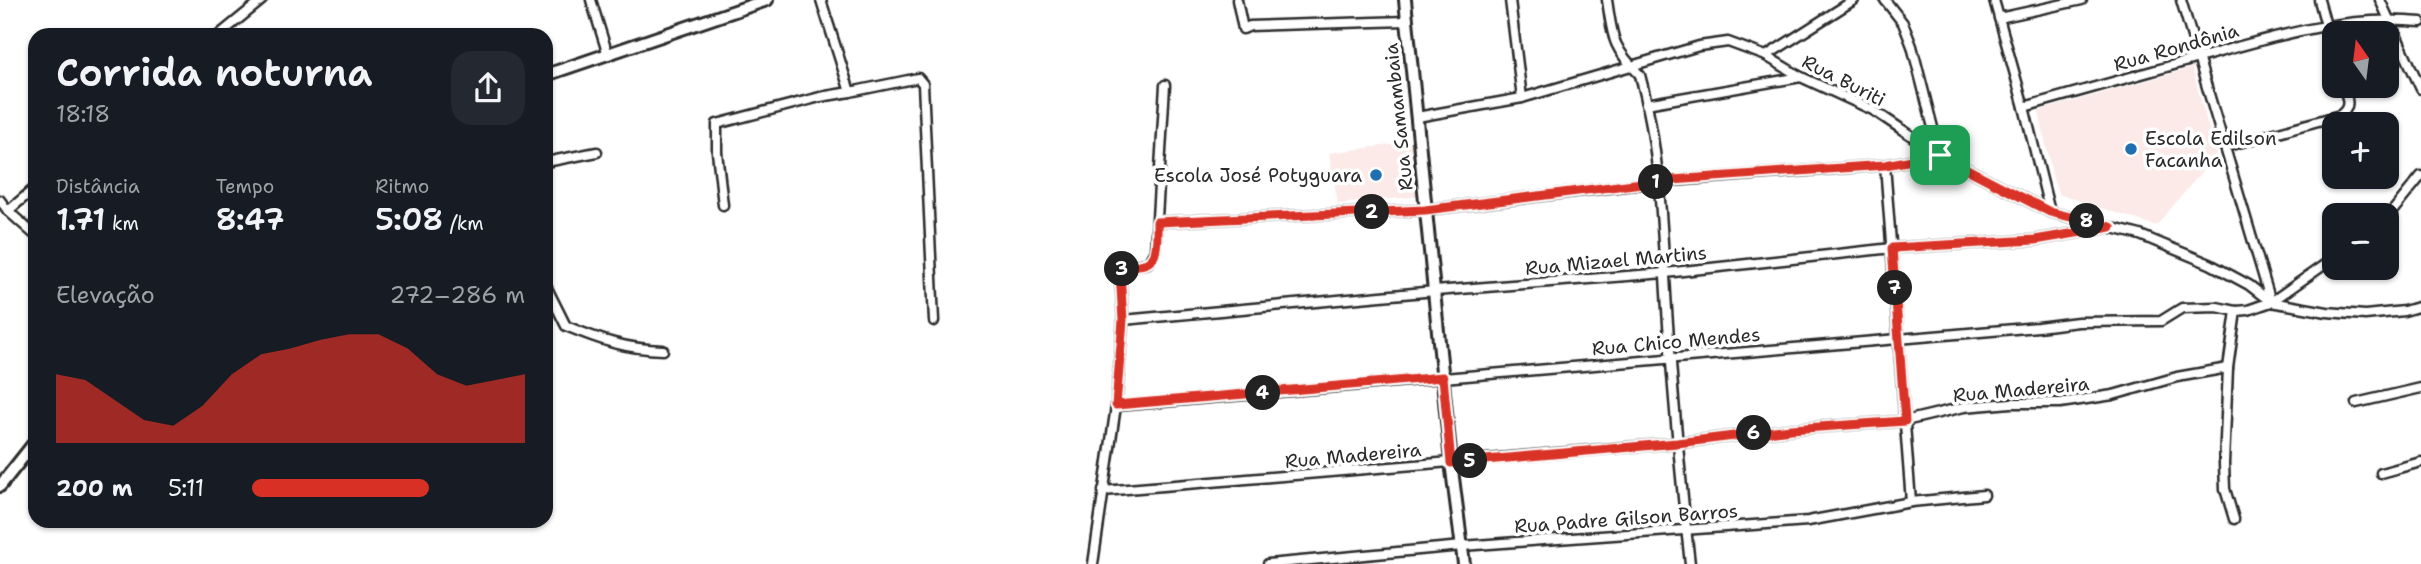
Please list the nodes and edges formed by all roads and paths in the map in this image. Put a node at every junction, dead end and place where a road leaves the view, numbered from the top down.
1 (262, 0) edge
2 (591, 0) edge
3 (767, 0) edge
4 (821, 0) edge
5 (1237, 0) edge
6 (1405, 0) edge
7 (1510, 0) edge
8 (1607, 0) edge
9 (1854, 0) edge
10 (1885, 0) edge
11 (1994, 0) edge
12 (2082, 0) edge
13 (2181, 0) edge
14 (2319, 0) edge
15 (2380, 0) edge
16 (753, 1) edge
17 (1999, 18) junction
18 (2389, 19) junction
19 (1406, 21) junction
20 (2325, 21) edge
21 (2368, 21) edge
22 (2421, 22) edge
23 (2322, 26) edge
24 (228, 28) edge
25 (608, 55) junction
26 (1766, 56) junction
27 (2198, 58) junction
28 (1631, 68) junction
29 (553, 73) edge
30 (1801, 76) junction
31 (1165, 85) dead end
32 (2421, 89) edge
33 (850, 92) junction
34 (1522, 98) junction
35 (2347, 98) edge
36 (1647, 104) junction
37 (2024, 107) junction
38 (1417, 117) junction
39 (2224, 147) junction
40 (597, 152) dead end
41 (1940, 155) junction
42 (553, 161) edge
43 (1885, 165) junction
44 (2421, 176) edge
45 (1658, 181) junction
46 (28, 194) edge
47 (0, 200) edge
48 (2399, 203) edge
49 (723, 205) dead end
50 (1425, 210) junction
51 (8, 211) junction
52 (2050, 212) junction
53 (1157, 222) junction
54 (2111, 227) junction
55 (28, 229) edge
56 (1892, 248) junction
57 (2322, 266) edge
58 (1665, 274) junction
59 (1435, 290) junction
60 (553, 300) edge
61 (2271, 302) junction
62 (2421, 306) edge
63 (2236, 311) junction
64 (1123, 320) junction
65 (934, 321) dead end
66 (1900, 338) junction
67 (663, 349) dead end
68 (1671, 358) junction
69 (2228, 368) junction
70 (1443, 377) junction
71 (2421, 388) edge
72 (2356, 403) dead end
73 (1116, 405) junction
74 (1905, 421) junction
75 (1677, 443) junction
76 (28, 451) edge
77 (2421, 462) edge
78 (1451, 463) junction
79 (2381, 473) dead end
80 (0, 486) edge
81 (1103, 491) junction
82 (1984, 495) dead end
83 (1911, 502) junction
84 (2234, 519) dead end
85 (1686, 529) junction
86 (1462, 546) junction
87 (1093, 564) edge
88 (1268, 564) edge
89 (1464, 564) edge
90 (1690, 564) edge

1 - 24 street
2 - 25 street
3 - 16 street
4 - 33 street
5 - 19 street
6 - 19 street, Rua Samambaia
7 - 34 street
8 - 28 street
9 - 26 street
10 - 41 street
11 - 17 street
12 - 17 street
13 - 27 street
14 - 20 street
15 - 18 street
16 - 25 street
17 - 37 street
18 - 21 street, Rua Rondônia
18 - 22 street, Rua Rondônia
18 - 32 street
19 - 38 street, Rua Samambaia
23 - 27 street, Rua Rondônia
25 - 29 street
26 - 28 street, Rua Buriti
26 - 30 street, Rua Buriti
27 - 37 street, Rua Rondônia
27 - 39 street
28 - 34 street, Rua Buriti
28 - 36 street
30 - 36 street
30 - 41 street, Rua Buriti
31 - 53 street
33 - 49 street
33 - 65 street
34 - 38 street, Rua Buriti
35 - 39 street
36 - 45 street
37 - 52 street
38 - 50 street, Rua Samambaia
39 - 61 street
40 - 42 street
41 - 43 street
41 - 52 street, Rua Buriti
43 - 45 street
43 - 56 street
44 - 48 street
45 - 50 street
45 - 58 street
46 - 51 street
47 - 51 street
50 - 53 street
50 - 59 street, Rua Samambaia
51 - 55 street
52 - 54 street, Rua Buriti
53 - 64 street
54 - 56 street, Rua Mizael Martins
54 - 61 street, Rua Buriti
56 - 58 street, Rua Mizael Martins
56 - 66 street
57 - 61 street
58 - 59 street, Rua Mizael Martins
58 - 68 street
59 - 64 street, Rua Mizael Martins
59 - 70 street, Rua Samambaia
60 - 67 street
61 - 62 street
61 - 63 street
63 - 66 street, Rua Chico Mendes
63 - 69 street
64 - 73 street
66 - 68 street, Rua Chico Mendes
66 - 74 street
68 - 70 street, Rua Chico Mendes
68 - 75 street
69 - 74 street, Rua Madereira
69 - 84 street
70 - 73 street, Rua Chico Mendes
70 - 78 street, Rua Samambaia
71 - 72 street
73 - 81 street
74 - 75 street, Rua Madereira
74 - 83 street
75 - 78 street, Rua Madereira
75 - 85 street
76 - 80 street
77 - 79 street
78 - 81 street, Rua Madereira
78 - 86 street, Rua Samambaia
81 - 87 street
82 - 83 street, Rua Padre Gilson Barros
83 - 85 street, Rua Padre Gilson Barros
85 - 86 street, Rua Padre Gilson Barros
85 - 90 street
86 - 88 street, Rua Padre Gilson Barros
86 - 89 street, Rua Samambaia

